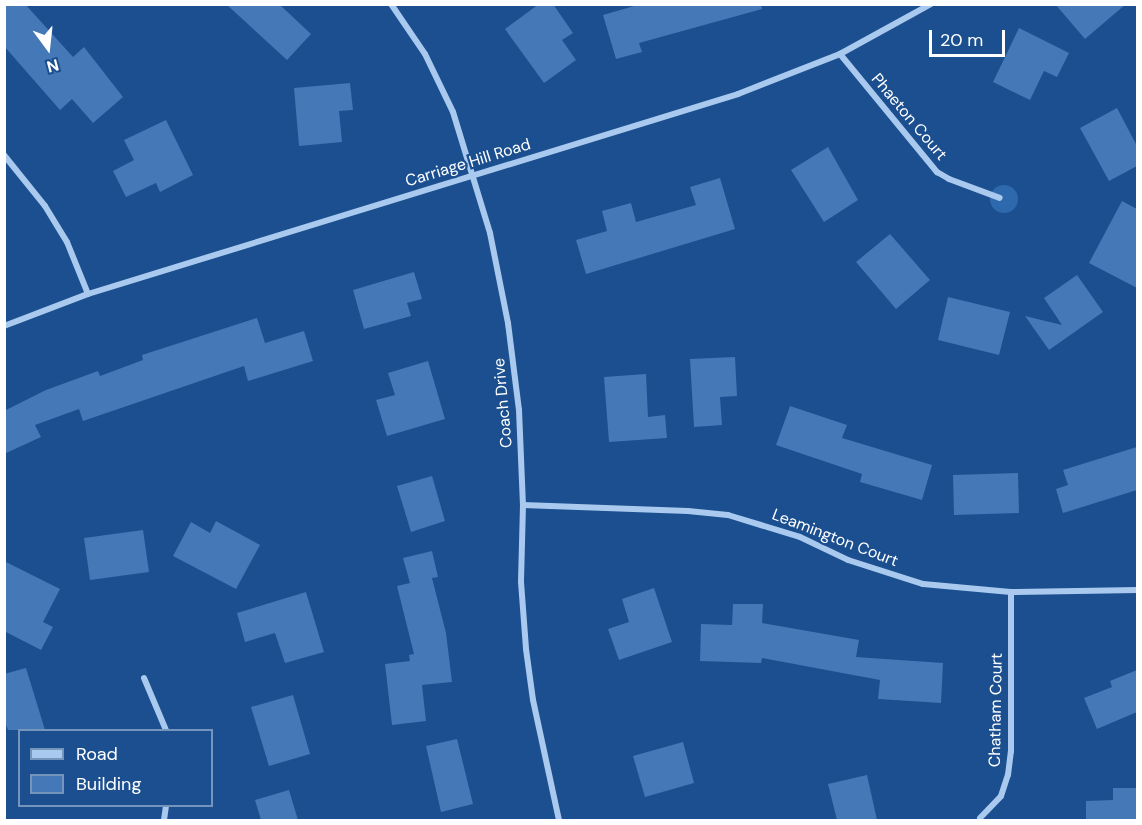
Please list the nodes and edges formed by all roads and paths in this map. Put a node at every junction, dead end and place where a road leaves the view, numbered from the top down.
1 (391, 4) edge
2 (931, 4) edge
3 (840, 54) junction
4 (4, 155) edge
5 (474, 175) junction
6 (1000, 198) dead end
7 (88, 294) junction
8 (4, 326) edge
9 (523, 505) junction
10 (1137, 590) edge
11 (1011, 592) junction
12 (144, 678) dead end
13 (166, 729) edge
14 (980, 818) dead end
15 (559, 820) edge

1 - 5 street, Coach Drive
2 - 3 street, Carriage Hill Road
3 - 5 street, Carriage Hill Road
3 - 6 street, Phaeton Court
4 - 7 street
5 - 7 street, Carriage Hill Road
5 - 9 street, Coach Drive
7 - 8 street, Carriage Hill Road
9 - 11 street, Leamington Court
9 - 15 street, Coach Drive
10 - 11 street, Leamington Court
11 - 14 street, Chatham Court
12 - 13 street

